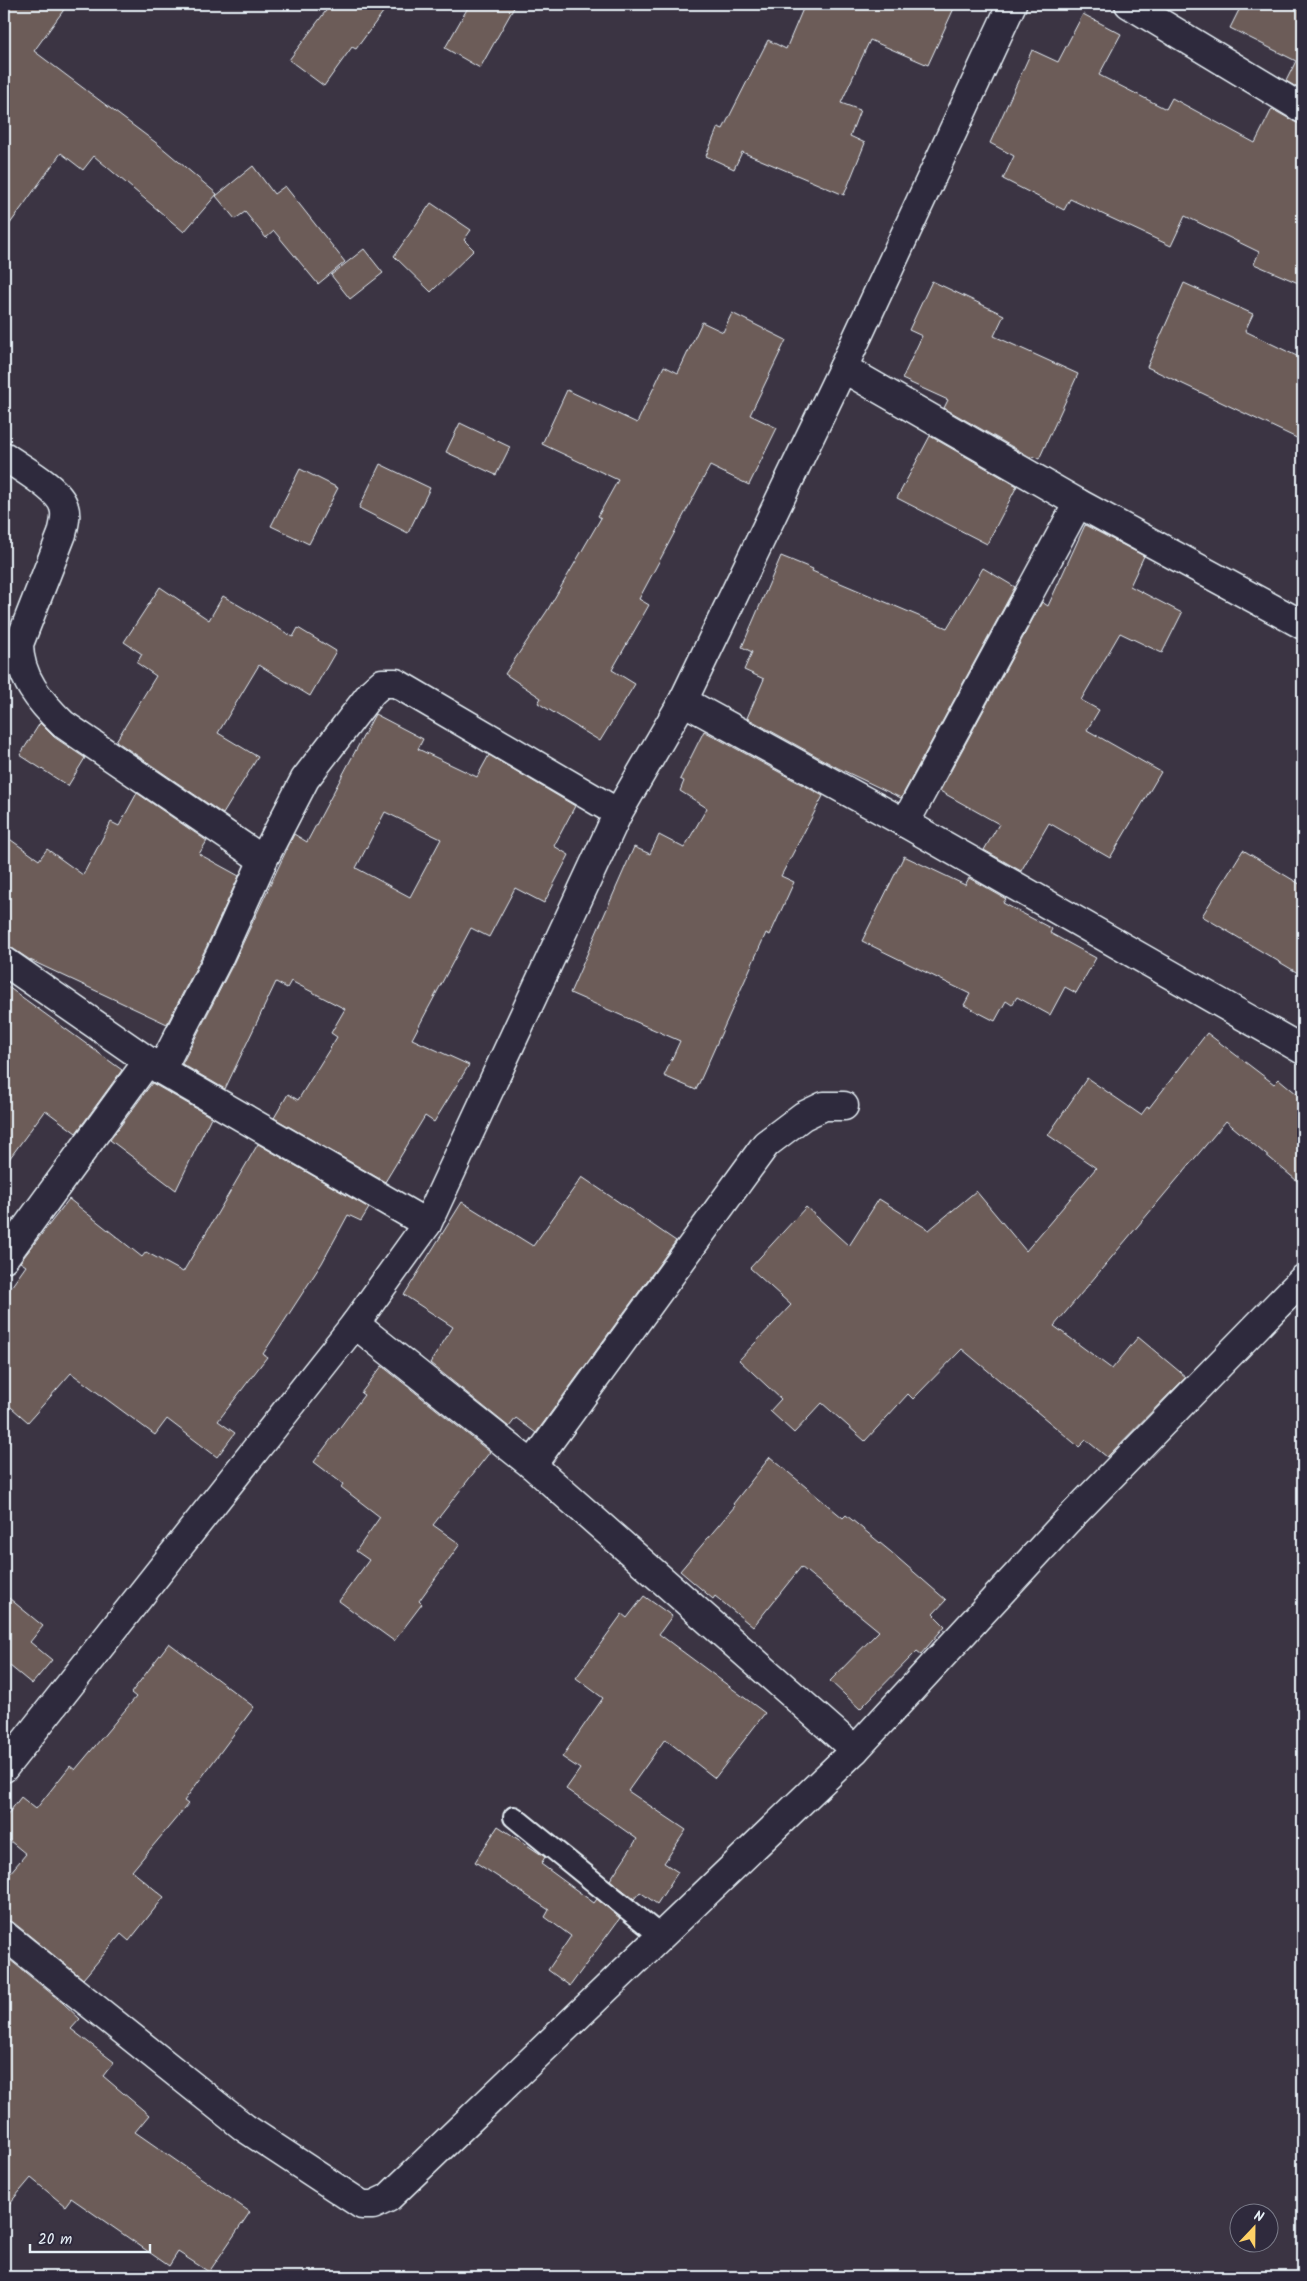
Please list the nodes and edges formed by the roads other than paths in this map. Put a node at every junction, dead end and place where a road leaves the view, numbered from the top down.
1 (1012, 4) edge
2 (1129, 4) edge
3 (1303, 109) edge
4 (843, 368) junction
5 (4, 456) edge
6 (1078, 503) junction
7 (1303, 625) edge
8 (684, 701) junction
9 (618, 813) junction
10 (905, 823) junction
11 (264, 860) junction
12 (4, 961) edge
13 (1303, 1050) edge
14 (154, 1066) junction
15 (844, 1106) dead end
16 (426, 1224) junction
17 (4, 1258) edge
18 (1303, 1279) edge
19 (355, 1324) junction
20 (532, 1464) junction
21 (855, 1750) junction
22 (4, 1768) edge
23 (514, 1817) dead end
24 (4, 1934) edge
25 (662, 1937) junction

1 - 4 street
2 - 3 street
4 - 6 street
4 - 8 street
5 - 11 street
6 - 7 street
6 - 10 street
8 - 9 street
8 - 10 street
9 - 11 street
9 - 16 street
10 - 13 street
11 - 14 street
12 - 14 street
14 - 16 street
14 - 17 street
15 - 20 street
16 - 19 street
18 - 21 street
19 - 20 street
19 - 22 street
20 - 21 street
21 - 25 street
23 - 25 lane
24 - 25 street

